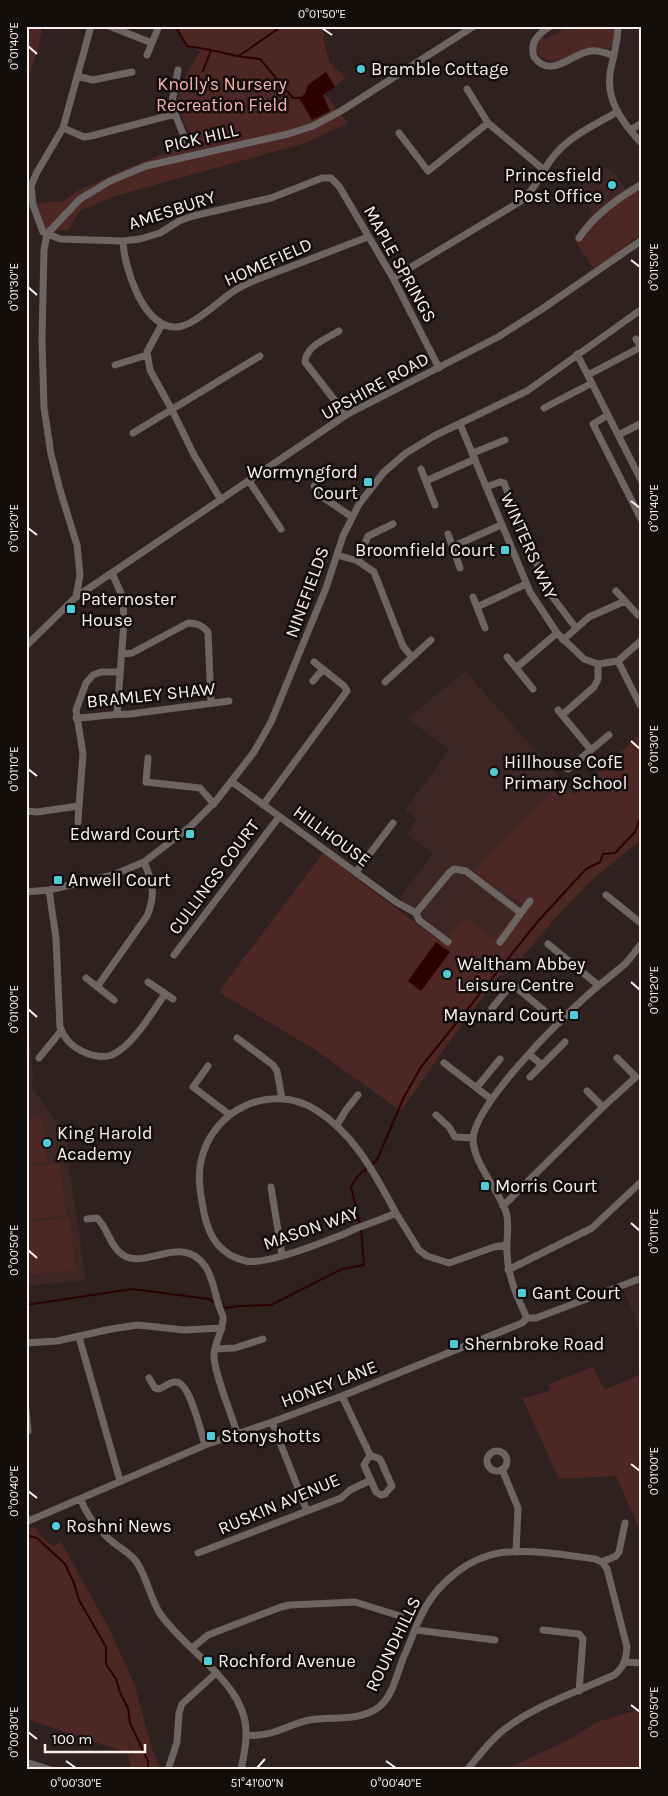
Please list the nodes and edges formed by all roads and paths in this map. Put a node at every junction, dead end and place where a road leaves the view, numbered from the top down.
1 (91, 26) edge
2 (109, 26) edge
3 (159, 26) edge
4 (474, 26) edge
5 (551, 26) edge
6 (618, 26) edge
7 (152, 43) junction
8 (147, 55) dead end
9 (614, 56) junction
10 (178, 70) dead end
11 (132, 72) dead end
12 (77, 76) junction
13 (467, 89) dead end
14 (617, 112) junction
15 (175, 114) junction
16 (488, 123) junction
17 (642, 123) edge
18 (63, 128) junction
19 (630, 130) junction
20 (398, 134) dead end
21 (186, 141) dead end
22 (642, 144) edge
23 (544, 170) junction
24 (332, 178) joint
25 (642, 184) edge
26 (45, 233) junction
27 (368, 237) junction
28 (579, 238) dead end
29 (642, 240) edge
30 (123, 241) junction
31 (393, 278) junction
32 (642, 308) edge
33 (162, 324) junction
34 (339, 331) dead end
35 (636, 339) dead end
36 (641, 348) edge
37 (577, 354) junction
38 (147, 355) junction
39 (260, 356) dead end
40 (115, 365) dead end
41 (438, 368) junction
42 (588, 375) junction
43 (592, 383) junction
44 (544, 408) dead end
45 (172, 410) junction
46 (346, 415) junction
47 (608, 415) junction
48 (642, 423) edge
49 (460, 424) junction
50 (133, 433) dead end
51 (618, 435) junction
52 (505, 440) dead end
53 (474, 456) junction
54 (421, 469) dead end
55 (249, 481) junction
56 (426, 481) junction
57 (642, 482) edge
58 (314, 486) dead end
59 (486, 487) junction
60 (221, 500) junction
61 (435, 505) dead end
62 (352, 517) junction
63 (641, 520) edge
64 (393, 524) dead end
65 (501, 525) junction
66 (281, 529) dead end
67 (448, 534) dead end
68 (452, 547) junction
69 (337, 554) junction
70 (358, 561) junction
71 (460, 568) dead end
72 (112, 573) junction
73 (526, 584) junction
74 (616, 591) dead end
75 (76, 597) junction
76 (473, 597) dead end
77 (625, 601) junction
78 (477, 607) junction
79 (638, 615) dead end
80 (484, 628) dead end
81 (576, 628) junction
82 (557, 633) junction
83 (431, 640) dead end
84 (563, 640) junction
85 (642, 640) edge
86 (26, 646) edge
87 (122, 654) junction
88 (412, 657) junction
89 (507, 657) dead end
90 (618, 661) junction
91 (314, 662) dead end
92 (598, 664) junction
93 (516, 668) junction
94 (323, 669) junction
95 (120, 672) junction
96 (313, 681) dead end
97 (385, 682) dead end
98 (533, 689) dead end
99 (229, 701) dead end
100 (211, 703) junction
101 (641, 704) edge
102 (634, 711) dead end
103 (117, 714) junction
104 (76, 718) junction
105 (609, 734) dead end
106 (590, 750) junction
107 (148, 758) dead end
108 (568, 769) dead end
109 (231, 781) junction
110 (214, 804) junction
111 (263, 805) junction
112 (79, 806) junction
113 (26, 811) edge
114 (279, 817) junction
115 (78, 822) dead end
116 (393, 823) dead end
117 (144, 862) junction
118 (356, 872) junction
119 (50, 890) junction
120 (26, 892) edge
121 (606, 895) dead end
122 (530, 901) dead end
123 (521, 913) junction
124 (416, 914) junction
125 (641, 920) edge
126 (448, 942) dead end
127 (500, 942) dead end
128 (642, 943) edge
129 (548, 944) dead end
130 (174, 955) dead end
131 (86, 978) dead end
132 (148, 982) dead end
133 (598, 985) junction
134 (97, 987) junction
135 (165, 994) junction
136 (173, 999) dead end
137 (114, 1000) dead end
138 (492, 1008) dead end
139 (559, 1023) junction
140 (61, 1031) junction
141 (237, 1038) dead end
142 (565, 1042) dead end
143 (530, 1054) junction
144 (39, 1058) dead end
145 (618, 1058) dead end
146 (500, 1059) dead end
147 (444, 1063) dead end
148 (542, 1065) junction
149 (208, 1066) dead end
150 (530, 1077) dead end
151 (477, 1087) junction
152 (587, 1091) dead end
153 (358, 1095) dead end
154 (282, 1099) junction
155 (491, 1099) junction
156 (603, 1107) junction
157 (230, 1115) junction
158 (436, 1115) dead end
159 (337, 1125) junction
160 (473, 1138) junction
161 (642, 1182) edge
162 (271, 1187) dead end
163 (503, 1206) junction
164 (396, 1213) junction
165 (87, 1219) dead end
166 (507, 1245) junction
167 (282, 1255) junction
168 (508, 1270) junction
169 (642, 1278) edge
170 (527, 1318) junction
171 (222, 1328) junction
172 (79, 1337) junction
173 (263, 1339) dead end
174 (26, 1343) edge
175 (215, 1348) junction
176 (149, 1378) dead end
177 (342, 1396) junction
178 (26, 1410) edge
179 (272, 1422) junction
180 (28, 1431) dead end
181 (238, 1433) junction
182 (205, 1445) junction
183 (370, 1455) junction
184 (502, 1469) dead end
185 (371, 1480) junction
186 (120, 1481) junction
187 (81, 1499) junction
188 (307, 1511) junction
189 (26, 1522) edge
190 (625, 1523) dead end
191 (516, 1552) junction
192 (198, 1553) dead end
193 (602, 1562) junction
194 (400, 1616) dead end
195 (416, 1630) junction
196 (543, 1630) dead end
197 (495, 1640) dead end
198 (192, 1648) junction
199 (624, 1662) junction
200 (642, 1663) edge
201 (216, 1673) junction
202 (579, 1690) junction
203 (246, 1735) junction
204 (26, 1762) edge
205 (51, 1770) edge
206 (168, 1770) edge
207 (241, 1770) edge
208 (468, 1770) edge

1 - 12 street
2 - 7 street
3 - 7 street
4 - 26 street, PICK HILL
5 - 9 street
6 - 9 street
7 - 8 street
9 - 14 street
10 - 15 street
11 - 12 street
12 - 18 street
13 - 16 street
14 - 19 street
14 - 23 street
15 - 18 street
15 - 21 street
16 - 20 street
16 - 23 street
17 - 19 street
18 - 26 street
19 - 22 street
23 - 31 street
24 - 27 street, MAPLE SPRINGS
24 - 30 street, AMESBURY
25 - 28 street
26 - 30 street, AMESBURY
26 - 75 street
27 - 31 street, MAPLE SPRINGS
27 - 33 street, HOMEFIELD
29 - 41 street, UPSHIRE ROAD
30 - 33 street
31 - 41 street, MAPLE SPRINGS
32 - 37 street, NINEFIELDS
33 - 38 street
34 - 46 street
35 - 36 street
36 - 42 street
37 - 42 street
37 - 49 street, NINEFIELDS
38 - 40 street
38 - 45 street
39 - 45 street
41 - 46 street, UPSHIRE ROAD
42 - 43 street
43 - 44 street
43 - 47 street
45 - 50 street
45 - 60 street
46 - 55 street, UPSHIRE ROAD
47 - 51 street
47 - 63 street
48 - 51 street
49 - 53 street, WINTERS WAY
49 - 62 street, NINEFIELDS
51 - 57 street
52 - 53 street
53 - 56 street
53 - 59 street, WINTERS WAY
54 - 56 street
55 - 60 street, UPSHIRE ROAD
55 - 66 street
56 - 61 street
58 - 62 street
59 - 65 street, WINTERS WAY
59 - 81 street, WINTERS WAY
60 - 72 street, UPSHIRE ROAD
62 - 69 street, NINEFIELDS
64 - 70 street
65 - 68 street
65 - 73 street, WINTERS WAY
67 - 68 street
68 - 71 street
69 - 70 street
69 - 109 street, NINEFIELDS
70 - 88 street
72 - 75 street, UPSHIRE ROAD
72 - 87 street
73 - 78 street
73 - 82 street, WINTERS WAY
74 - 77 street
75 - 86 street, UPSHIRE ROAD
76 - 78 street
77 - 79 street
77 - 81 street
78 - 80 street
81 - 84 street
82 - 84 street, WINTERS WAY
82 - 93 street
83 - 88 street
84 - 92 street, WINTERS WAY
85 - 90 street
87 - 95 street
87 - 100 street
88 - 97 street
89 - 93 street
90 - 92 street
90 - 101 street
91 - 94 street
92 - 106 street
93 - 98 street
94 - 96 street
94 - 111 street
95 - 103 street
95 - 104 street
99 - 100 street, BRAMLEY SHAW
100 - 103 street, BRAMLEY SHAW
101 - 102 street
103 - 104 street, BRAMLEY SHAW
104 - 112 street
105 - 106 street
106 - 108 street
107 - 110 street
109 - 110 street, NINEFIELDS
109 - 111 street, HILLHOUSE
110 - 117 street, NINEFIELDS
111 - 114 street, HILLHOUSE
112 - 113 street
112 - 115 street
114 - 118 street, HILLHOUSE
114 - 130 street, CULLINGS COURT
116 - 118 street
117 - 119 street, NINEFIELDS
117 - 134 street
118 - 124 street, HILLHOUSE
119 - 120 street, NINEFIELDS
119 - 140 street
121 - 125 street
122 - 123 street
123 - 124 street
123 - 127 street
124 - 126 street, HILLHOUSE
128 - 133 street
129 - 133 street
131 - 134 street
132 - 135 street
133 - 139 street
134 - 137 street
135 - 136 street
135 - 140 street
138 - 139 street
139 - 143 street
140 - 144 street
141 - 154 street
142 - 148 street
143 - 148 street
143 - 155 street
145 - 156 street
146 - 151 street
147 - 151 street
148 - 150 street
149 - 157 street
151 - 155 street
152 - 156 street
153 - 159 street
154 - 157 street, MASON WAY
154 - 159 street, MASON WAY
155 - 160 street
156 - 163 street
157 - 167 street, MASON WAY
158 - 160 street
159 - 164 street, MASON WAY
160 - 163 street
161 - 168 street
162 - 167 street
163 - 166 street
164 - 166 street, MASON WAY
164 - 167 street, MASON WAY
165 - 171 street
166 - 168 street
168 - 170 street
169 - 170 street, HONEY LANE
170 - 177 street, HONEY LANE
171 - 172 street
171 - 175 street
172 - 174 street
172 - 186 street
173 - 175 street
175 - 181 street
176 - 182 street
177 - 179 street, HONEY LANE
177 - 183 street
178 - 180 street
179 - 181 street, HONEY LANE
179 - 188 street
181 - 182 street, HONEY LANE
182 - 186 street, HONEY LANE
183 - 185 street
183 - 185 street
184 - 191 street
185 - 188 street, RUSKIN AVENUE
186 - 187 street, HONEY LANE
187 - 189 street, HONEY LANE
187 - 198 street
188 - 192 street, RUSKIN AVENUE
190 - 193 street
191 - 193 street, ROUNDHILLS
191 - 195 street, ROUNDHILLS
193 - 199 street
194 - 198 street
195 - 197 street
195 - 203 street, ROUNDHILLS
196 - 202 street
198 - 201 street
199 - 200 street
199 - 202 street
201 - 203 street
201 - 206 street
202 - 208 street
203 - 207 street
204 - 205 street

